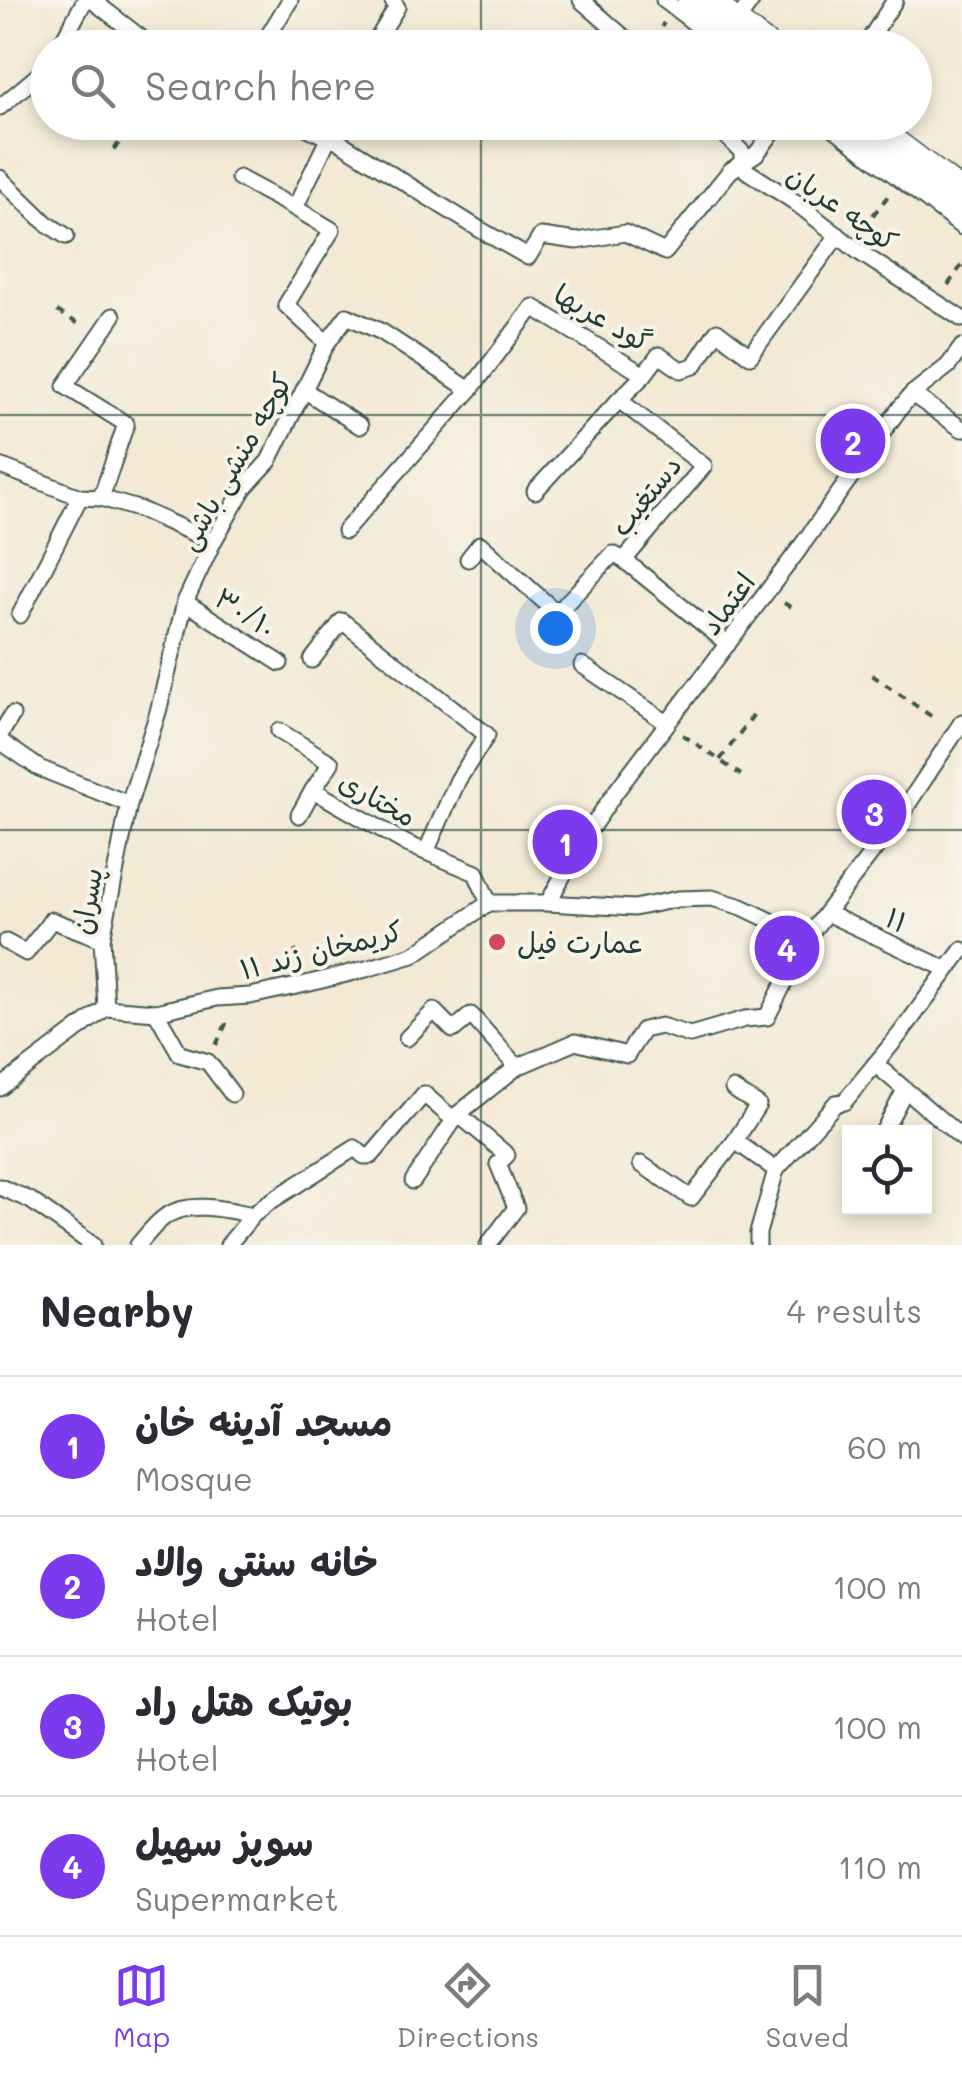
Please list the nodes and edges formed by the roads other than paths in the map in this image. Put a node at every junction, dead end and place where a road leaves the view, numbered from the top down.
1 (89, 0) edge
2 (290, 0) edge
3 (392, 0) edge
4 (581, 0) edge
5 (664, 0) edge
6 (697, 0) edge
7 (895, 0) edge
8 (71, 30) edge
9 (130, 30) edge
10 (271, 30) edge
11 (383, 30) edge
12 (617, 30) edge
13 (740, 30) edge
14 (742, 30) edge
15 (876, 30) edge
16 (30, 82) edge
17 (0, 107) edge
18 (328, 140) edge
19 (349, 140) edge
20 (730, 140) edge
21 (766, 140) edge
22 (849, 140) edge
23 (882, 140) edge
24 (742, 163) junction
25 (0, 178) edge
26 (239, 178) dead end
27 (962, 201) edge
28 (294, 208) junction
29 (962, 227) edge
30 (66, 236) dead end
31 (844, 240) junction
32 (114, 316) dead end
33 (962, 319) edge
34 (328, 342) junction
35 (962, 347) edge
36 (644, 375) junction
37 (304, 390) junction
38 (470, 390) junction
39 (912, 394) junction
40 (619, 400) junction
41 (360, 426) dead end
42 (962, 429) edge
43 (0, 466) edge
44 (535, 491) dead end
45 (80, 497) junction
46 (101, 498) junction
47 (345, 531) dead end
48 (214, 542) junction
49 (468, 559) dead end
50 (624, 560) junction
51 (185, 602) junction
52 (20, 615) dead end
53 (728, 644) junction
54 (312, 660) dead end
55 (280, 663) dead end
56 (582, 665) dead end
57 (12, 715) dead end
58 (667, 723) junction
59 (958, 727) edge
60 (279, 731) dead end
61 (0, 738) edge
62 (313, 790) junction
63 (128, 804) junction
64 (298, 815) dead end
65 (426, 852) junction
66 (489, 903) junction
67 (548, 903) junction
68 (826, 913) junction
69 (807, 938) junction
70 (102, 939) junction
71 (6, 942) dead end
72 (962, 950) edge
73 (946, 969) junction
74 (106, 1008) junction
75 (156, 1012) junction
76 (407, 1038) dead end
77 (875, 1064) junction
78 (517, 1067) junction
79 (0, 1088) edge
80 (733, 1090) dead end
81 (905, 1090) junction
82 (232, 1094) dead end
83 (456, 1117) junction
84 (887, 1125) edge
85 (962, 1138) edge
86 (735, 1141) junction
87 (641, 1164) dead end
88 (776, 1170) junction
89 (413, 1182) dead end
90 (0, 1187) edge
91 (254, 1215) junction
92 (92, 1245) edge
93 (138, 1245) edge
94 (228, 1245) edge
95 (488, 1245) edge
96 (758, 1245) edge

1 - 8 lane
1 - 9 lane
2 - 10 lane
3 - 11 lane
4 - 12 lane
5 - 13 lane
6 - 14 street
7 - 15 lane
16 - 17 lane
18 - 28 lane
19 - 24 lane
20 - 24 lane, کوچه عربان
21 - 24 lane
22 - 29 lane
23 - 27 street
24 - 31 lane, کوچه عربان
25 - 30 lane
26 - 28 lane
28 - 34 lane
31 - 33 lane, کوچه عربان
31 - 36 lane, گود عربها
32 - 46 lane
34 - 37 lane, کوچه منشی باشی
34 - 38 lane
35 - 39 lane, اعتماد
36 - 38 lane, گود عربها
36 - 40 lane
37 - 41 lane
37 - 48 lane, کوچه منشی باشی
38 - 47 lane, گود عربها
39 - 42 lane
39 - 53 lane, اعتماد
40 - 44 lane
40 - 50 lane, دستغیب
43 - 45 lane
45 - 46 lane
45 - 52 lane
46 - 48 lane
48 - 51 lane, کوچه منشی باشی
49 - 50 lane
50 - 53 lane, دستغیب
51 - 55 lane, ۳۰/۱۰
51 - 63 lane, کوچه منشی باشی
53 - 58 lane, اعتماد
54 - 65 lane
56 - 58 lane
57 - 61 lane
58 - 67 lane, اعتماد
59 - 68 lane
60 - 62 lane, مختاری
61 - 63 lane
62 - 64 lane
62 - 65 lane, مختاری
63 - 70 lane, پسران
65 - 66 lane, مختاری
66 - 67 lane
66 - 75 lane, کریمخان زند ۱۱
67 - 69 lane
68 - 69 lane
68 - 73 lane, ۱۱
69 - 78 lane
70 - 71 lane
70 - 74 lane, پسران
72 - 73 lane
73 - 77 lane
74 - 75 lane, کریمخان زند ۱۱
74 - 79 lane
75 - 82 lane
76 - 78 lane
77 - 81 lane
77 - 88 lane
78 - 83 lane
80 - 86 lane
81 - 84 lane
81 - 85 lane
83 - 89 lane
83 - 91 lane
83 - 95 lane
86 - 87 lane
86 - 88 lane
88 - 96 lane
90 - 92 lane
91 - 93 lane
91 - 94 lane

